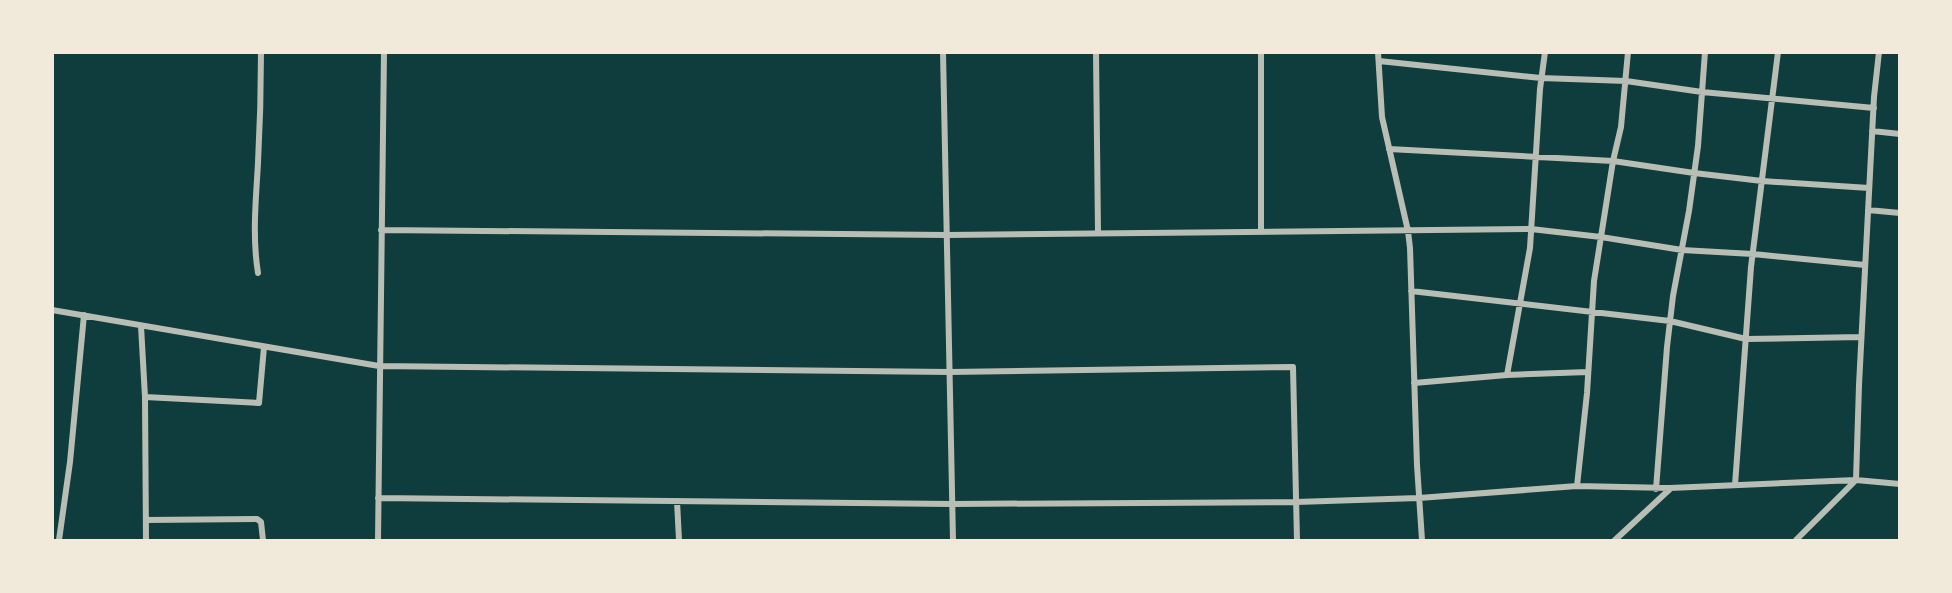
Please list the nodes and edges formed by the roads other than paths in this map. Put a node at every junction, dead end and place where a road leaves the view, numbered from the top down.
1 (261, 52) edge
2 (384, 52) edge
3 (943, 52) edge
4 (1096, 52) edge
5 (1261, 52) edge
6 (1378, 52) edge
7 (1545, 52) edge
8 (1628, 52) edge
9 (1705, 52) edge
10 (1778, 52) edge
11 (1879, 52) edge
12 (1378, 61) junction
13 (1541, 78) junction
14 (1626, 81) junction
15 (1702, 92) junction
16 (1772, 99) junction
17 (1874, 108) junction
18 (1872, 131) junction
19 (1899, 134) edge
20 (1389, 149) junction
21 (1536, 157) junction
22 (1613, 161) junction
23 (1694, 173) junction
24 (1762, 181) junction
25 (1869, 188) junction
26 (1868, 210) junction
27 (1899, 213) edge
28 (1531, 229) junction
29 (381, 230) junction
30 (1408, 231) junction
31 (1261, 232) junction
32 (1098, 233) junction
33 (947, 235) junction
34 (1601, 237) junction
35 (1682, 250) junction
36 (1753, 254) junction
37 (1865, 264) junction
38 (258, 273) dead end
39 (1411, 291) junction
40 (1520, 304) junction
41 (52, 310) edge
42 (1592, 311) junction
43 (84, 315) junction
44 (1670, 321) junction
45 (141, 326) junction
46 (1861, 337) junction
47 (1746, 339) junction
48 (264, 347) junction
49 (379, 366) junction
50 (950, 372) junction
51 (1588, 372) junction
52 (1507, 375) junction
53 (1414, 383) junction
54 (145, 397) junction
55 (1856, 480) junction
56 (1899, 484) edge
57 (1735, 485) junction
58 (1577, 486) junction
59 (1670, 488) junction
60 (1656, 489) junction
61 (378, 498) junction
62 (1419, 498) junction
63 (677, 501) junction
64 (1296, 502) junction
65 (952, 504) junction
66 (146, 520) junction
67 (57, 538) edge
68 (146, 540) edge
69 (263, 540) edge
70 (378, 540) edge
71 (679, 540) edge
72 (953, 540) edge
73 (1297, 540) edge
74 (1422, 540) edge
75 (1615, 540) edge
76 (1796, 540) edge

1 - 38 street
2 - 29 street
3 - 33 street
4 - 32 street
5 - 31 street
6 - 12 street
7 - 13 street
8 - 14 street
9 - 15 street
10 - 16 street
11 - 17 street
12 - 13 street
12 - 20 street
13 - 14 street
13 - 21 street
14 - 15 street
14 - 22 street
15 - 16 street
15 - 23 street
16 - 17 street
16 - 24 street
17 - 18 street
18 - 19 street
18 - 25 street
20 - 21 street
20 - 30 street
21 - 22 street
21 - 28 street
22 - 23 street
22 - 34 street
23 - 24 street
23 - 35 street
24 - 25 street
24 - 36 street
25 - 26 street
26 - 27 street
26 - 37 street
28 - 30 street
28 - 34 street
28 - 40 street
29 - 33 street
29 - 49 street
30 - 31 street
30 - 39 street
31 - 32 street
32 - 33 street
33 - 50 street
34 - 35 street
34 - 42 street
35 - 36 street
35 - 44 street
36 - 37 street
36 - 47 street
37 - 46 street
39 - 40 street
39 - 53 street
40 - 42 street
40 - 52 street
41 - 43 street
42 - 44 street
42 - 51 street
43 - 45 street
43 - 67 street
44 - 47 street
44 - 60 street
45 - 48 street
45 - 54 street
46 - 47 street
46 - 55 street
47 - 57 street
48 - 49 street
48 - 54 street
49 - 50 street
49 - 61 street
50 - 64 street
50 - 65 street
51 - 52 street
51 - 58 street
52 - 53 street
53 - 62 street
54 - 66 street
55 - 56 street
55 - 57 street
55 - 76 street
57 - 59 street
58 - 60 street
58 - 62 street
59 - 60 street
59 - 75 street
61 - 63 street
61 - 70 street
62 - 64 street
62 - 74 street
63 - 65 street
63 - 71 street
64 - 65 street
64 - 73 street
65 - 72 street
66 - 68 street
66 - 69 street

